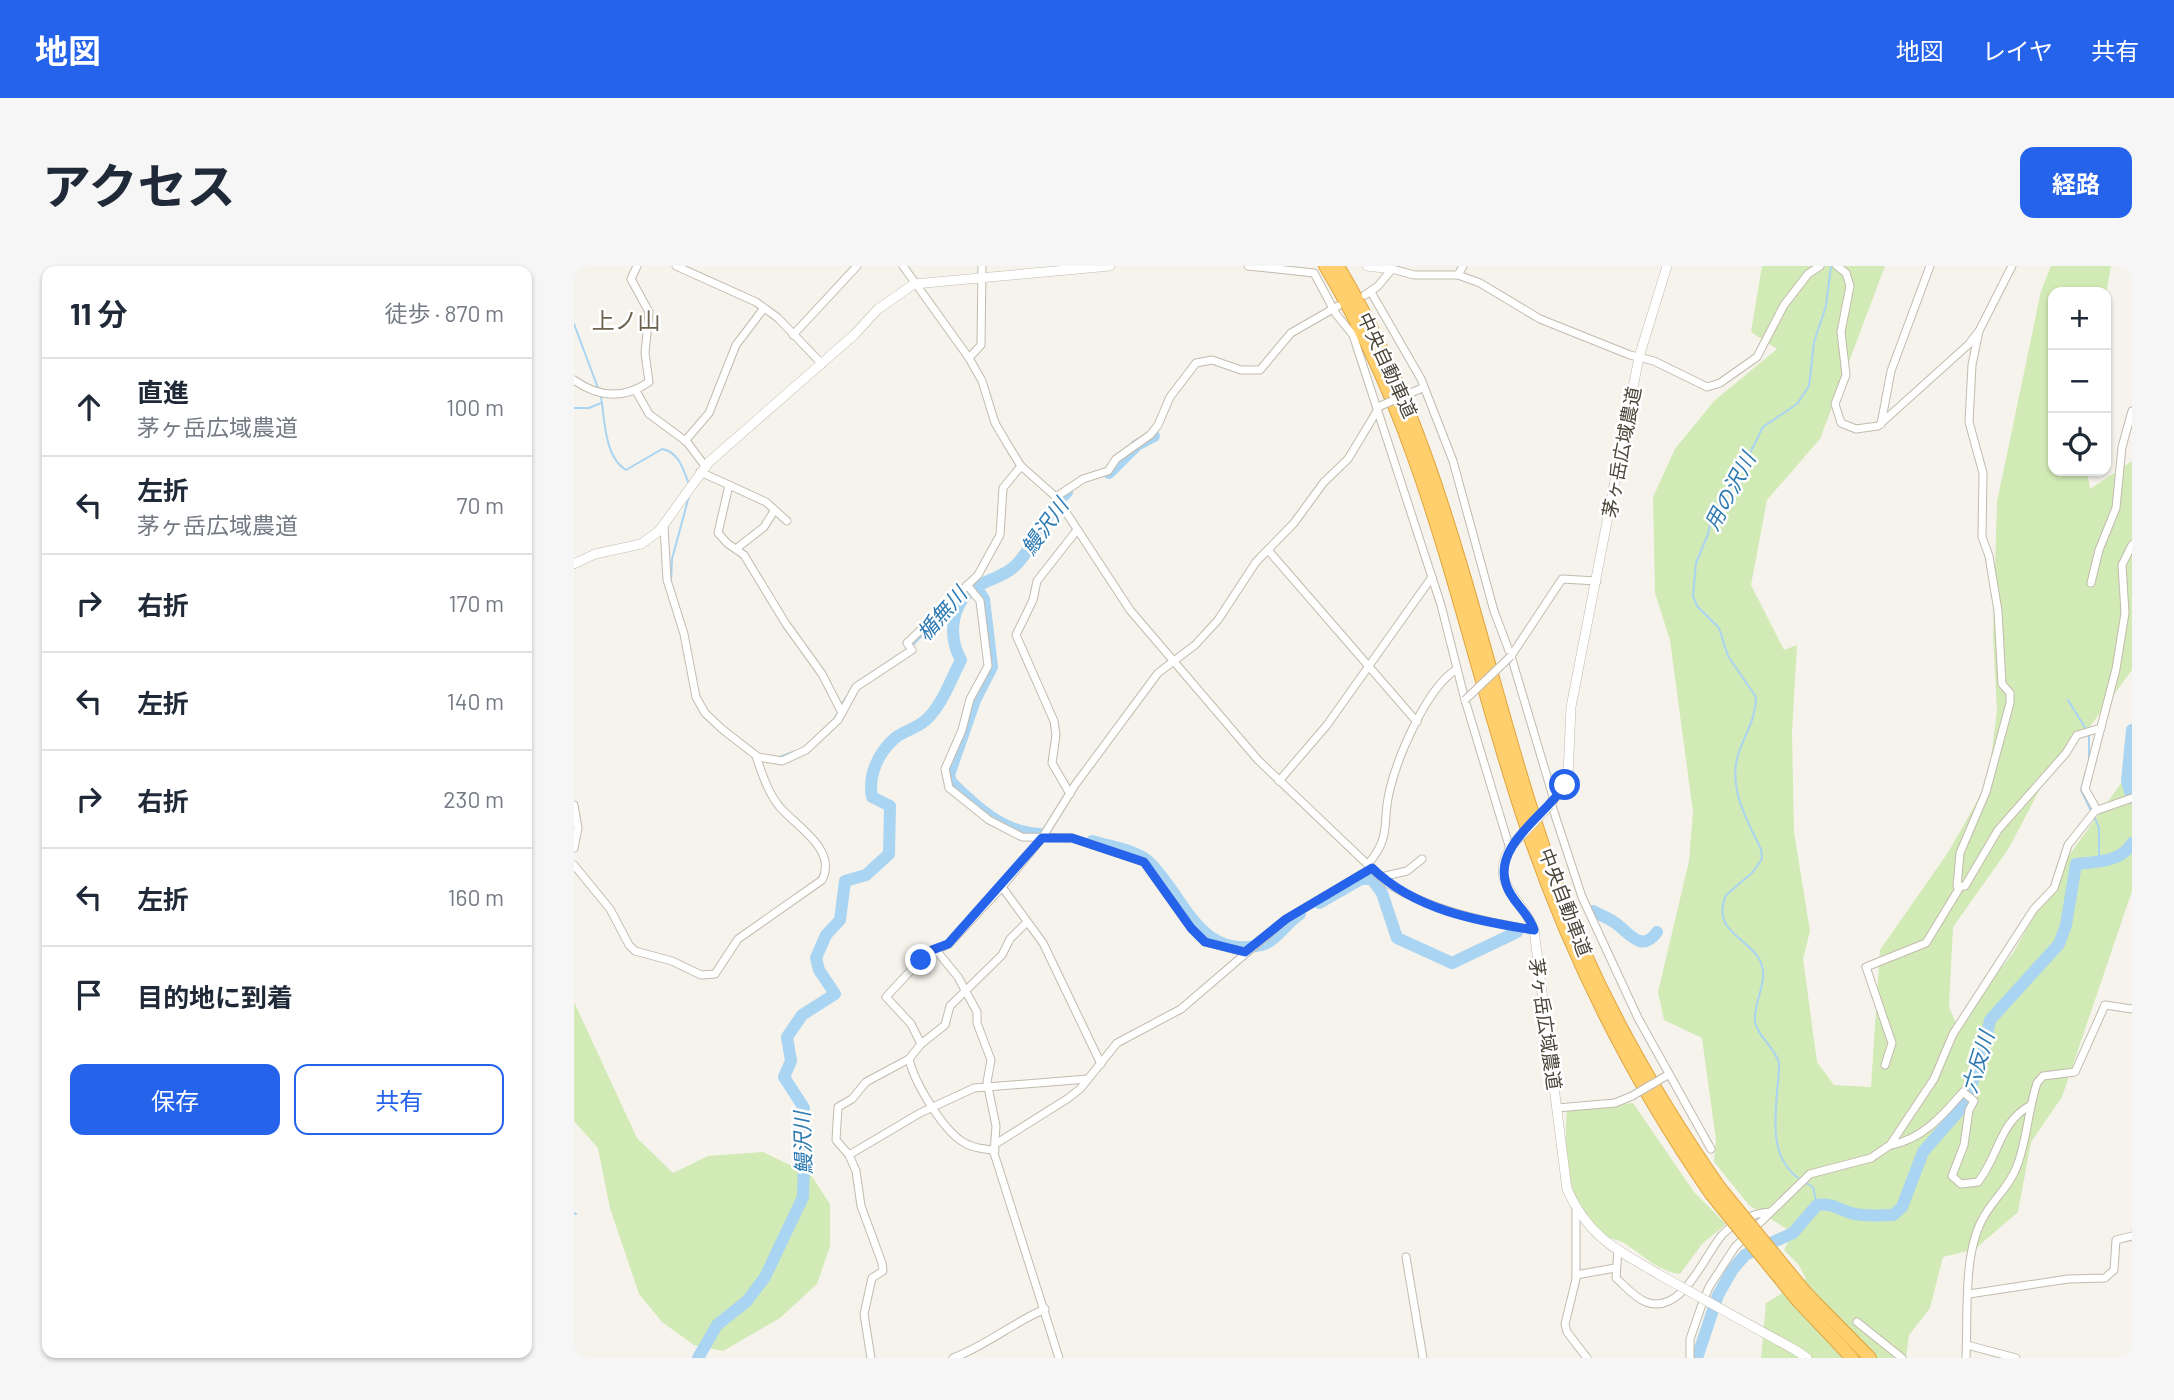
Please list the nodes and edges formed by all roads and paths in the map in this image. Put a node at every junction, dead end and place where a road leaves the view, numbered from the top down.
1 (637, 266) edge
2 (676, 266) edge
3 (857, 266) edge
4 (904, 266) edge
5 (982, 266) edge
6 (1110, 266) edge
7 (1248, 266) edge
8 (1325, 266) edge
9 (1338, 266) edge
10 (1367, 266) edge
11 (1463, 266) edge
12 (1667, 266) edge
13 (1820, 266) edge
14 (1837, 266) edge
15 (1930, 266) edge
16 (2012, 266) edge
17 (1391, 268) edge
18 (1458, 275) junction
19 (981, 277) junction
20 (914, 284) junction
21 (1336, 306) junction
22 (764, 308) junction
23 (1979, 331) junction
24 (793, 335) junction
25 (1639, 357) junction
26 (969, 358) junction
27 (822, 364) junction
28 (574, 380) edge
29 (1422, 388) junction
30 (636, 391) junction
31 (1378, 407) junction
32 (2132, 411) edge
33 (1880, 424) junction
34 (685, 441) junction
35 (1021, 466) junction
36 (703, 469) junction
37 (729, 485) junction
38 (1056, 497) junction
39 (774, 510) junction
40 (787, 521) dead end
41 (664, 526) junction
42 (1077, 530) junction
43 (2132, 545) edge
44 (737, 548) junction
45 (1268, 550) junction
46 (574, 564) edge
47 (1432, 577) junction
48 (1597, 581) junction
49 (969, 583) junction
50 (2091, 583) dead end
51 (1511, 656) junction
52 (1174, 659) junction
53 (1368, 666) junction
54 (1457, 669) junction
55 (1465, 700) junction
56 (842, 713) junction
57 (1417, 722) junction
58 (2101, 728) junction
59 (755, 755) junction
60 (1279, 781) junction
61 (1070, 794) junction
62 (2130, 799) edge
63 (1552, 803) junction
64 (574, 804) edge
65 (2094, 812) junction
66 (1042, 838) junction
67 (1512, 846) junction
68 (574, 848) edge
69 (1422, 859) dead end
70 (574, 864) edge
71 (1370, 866) junction
72 (1381, 877) junction
73 (1002, 887) junction
74 (1960, 887) junction
75 (1027, 922) junction
76 (1534, 930) junction
77 (936, 950) junction
78 (1248, 950) junction
79 (965, 991) junction
80 (2132, 1009) edge
81 (921, 1044) junction
82 (909, 1059) junction
83 (1101, 1063) junction
84 (1885, 1065) dead end
85 (1668, 1075) junction
86 (1088, 1079) junction
87 (989, 1087) junction
88 (2031, 1105) junction
89 (933, 1106) junction
90 (1557, 1108) junction
91 (1890, 1145) junction
92 (996, 1147) junction
93 (1711, 1149) dead end
94 (849, 1155) junction
95 (1716, 1191) junction
96 (1576, 1207) junction
97 (1770, 1212) junction
98 (2132, 1236) edge
99 (1618, 1250) junction
100 (1406, 1257) dead end
101 (1615, 1268) junction
102 (1576, 1275) junction
103 (1969, 1294) junction
104 (1802, 1297) junction
105 (1045, 1309) junction
106 (1857, 1322) dead end
107 (1967, 1345) junction
108 (871, 1358) edge
109 (953, 1358) edge
110 (1059, 1358) edge
111 (1423, 1358) edge
112 (1587, 1358) edge
113 (1690, 1358) edge
114 (1807, 1358) edge
115 (1852, 1358) edge
116 (1870, 1358) edge
117 (1902, 1358) edge
118 (1966, 1358) edge
119 (2016, 1358) edge

1 - 30 street
2 - 22 street
3 - 24 street
4 - 20 street
5 - 19 street
6 - 19 street
7 - 21 street
8 - 95 highway, 中央自動車道
9 - 95 highway, 中央自動車道
10 - 17 street
11 - 18 street
12 - 25 street, 茅ヶ岳広域農道
13 - 25 street
14 - 33 street
15 - 33 street
16 - 23 street
17 - 18 street
17 - 29 street
18 - 25 street
19 - 20 street
19 - 26 street
20 - 26 street
20 - 27 street
21 - 31 street
21 - 38 street
22 - 24 street
22 - 34 street
23 - 33 street
23 - 74 street
24 - 27 street
25 - 48 street, 茅ヶ岳広域農道
26 - 35 street
27 - 36 street
28 - 30 street
29 - 31 street, bridge
29 - 51 street
30 - 34 street
31 - 45 street
31 - 47 street
32 - 50 street
34 - 36 street
35 - 38 street
35 - 49 street
36 - 37 street
36 - 41 street
37 - 39 street
37 - 44 street
38 - 42 street
39 - 40 street
39 - 44 street
41 - 46 street
41 - 59 street
42 - 52 street
42 - 61 street
43 - 58 street
44 - 56 street
45 - 52 street
45 - 53 street
47 - 53 street
47 - 54 street
48 - 51 street
48 - 63 street, 茅ヶ岳広域農道
49 - 56 street
49 - 66 street
51 - 55 street, bridge
51 - 63 street
52 - 60 street
52 - 61 street
53 - 57 street
53 - 60 street
54 - 55 street
54 - 57 street
55 - 67 street
56 - 59 street
57 - 71 street
58 - 65 street
58 - 74 street
59 - 70 street
60 - 71 street
61 - 66 street
62 - 65 street
63 - 67 street, 茅ヶ岳広域農道, bridge
63 - 85 street
64 - 68 street
65 - 91 street
66 - 73 street
66 - 78 street
67 - 76 street, 茅ヶ岳広域農道
69 - 72 street
71 - 72 street
71 - 78 street
72 - 76 street
73 - 75 street
73 - 77 street
74 - 84 street
75 - 79 street
75 - 83 street
76 - 90 street, 茅ヶ岳広域農道
77 - 79 street
77 - 81 street
78 - 83 street
79 - 81 street
79 - 87 street
80 - 88 street
81 - 82 street
82 - 89 street
82 - 94 street
83 - 86 street
85 - 90 street, bridge
85 - 93 street
86 - 87 street
86 - 92 street
87 - 89 street
87 - 92 street
88 - 91 street
88 - 103 street
89 - 92 street
89 - 94 street
90 - 96 street, 茅ヶ岳広域農道
91 - 97 street
92 - 105 street
94 - 108 street
95 - 104 highway, 中央自動車道, bridge
96 - 99 street, 茅ヶ岳広域農道
96 - 102 street
97 - 101 street
97 - 113 street
98 - 103 street
99 - 101 street
99 - 114 street, 茅ヶ岳広域農道, bridge
100 - 111 street
101 - 102 street
102 - 112 street
103 - 107 street
104 - 115 highway, 中央自動車道
104 - 116 highway, 中央自動車道
105 - 109 street
105 - 110 street
106 - 117 street
107 - 118 street
107 - 119 street

